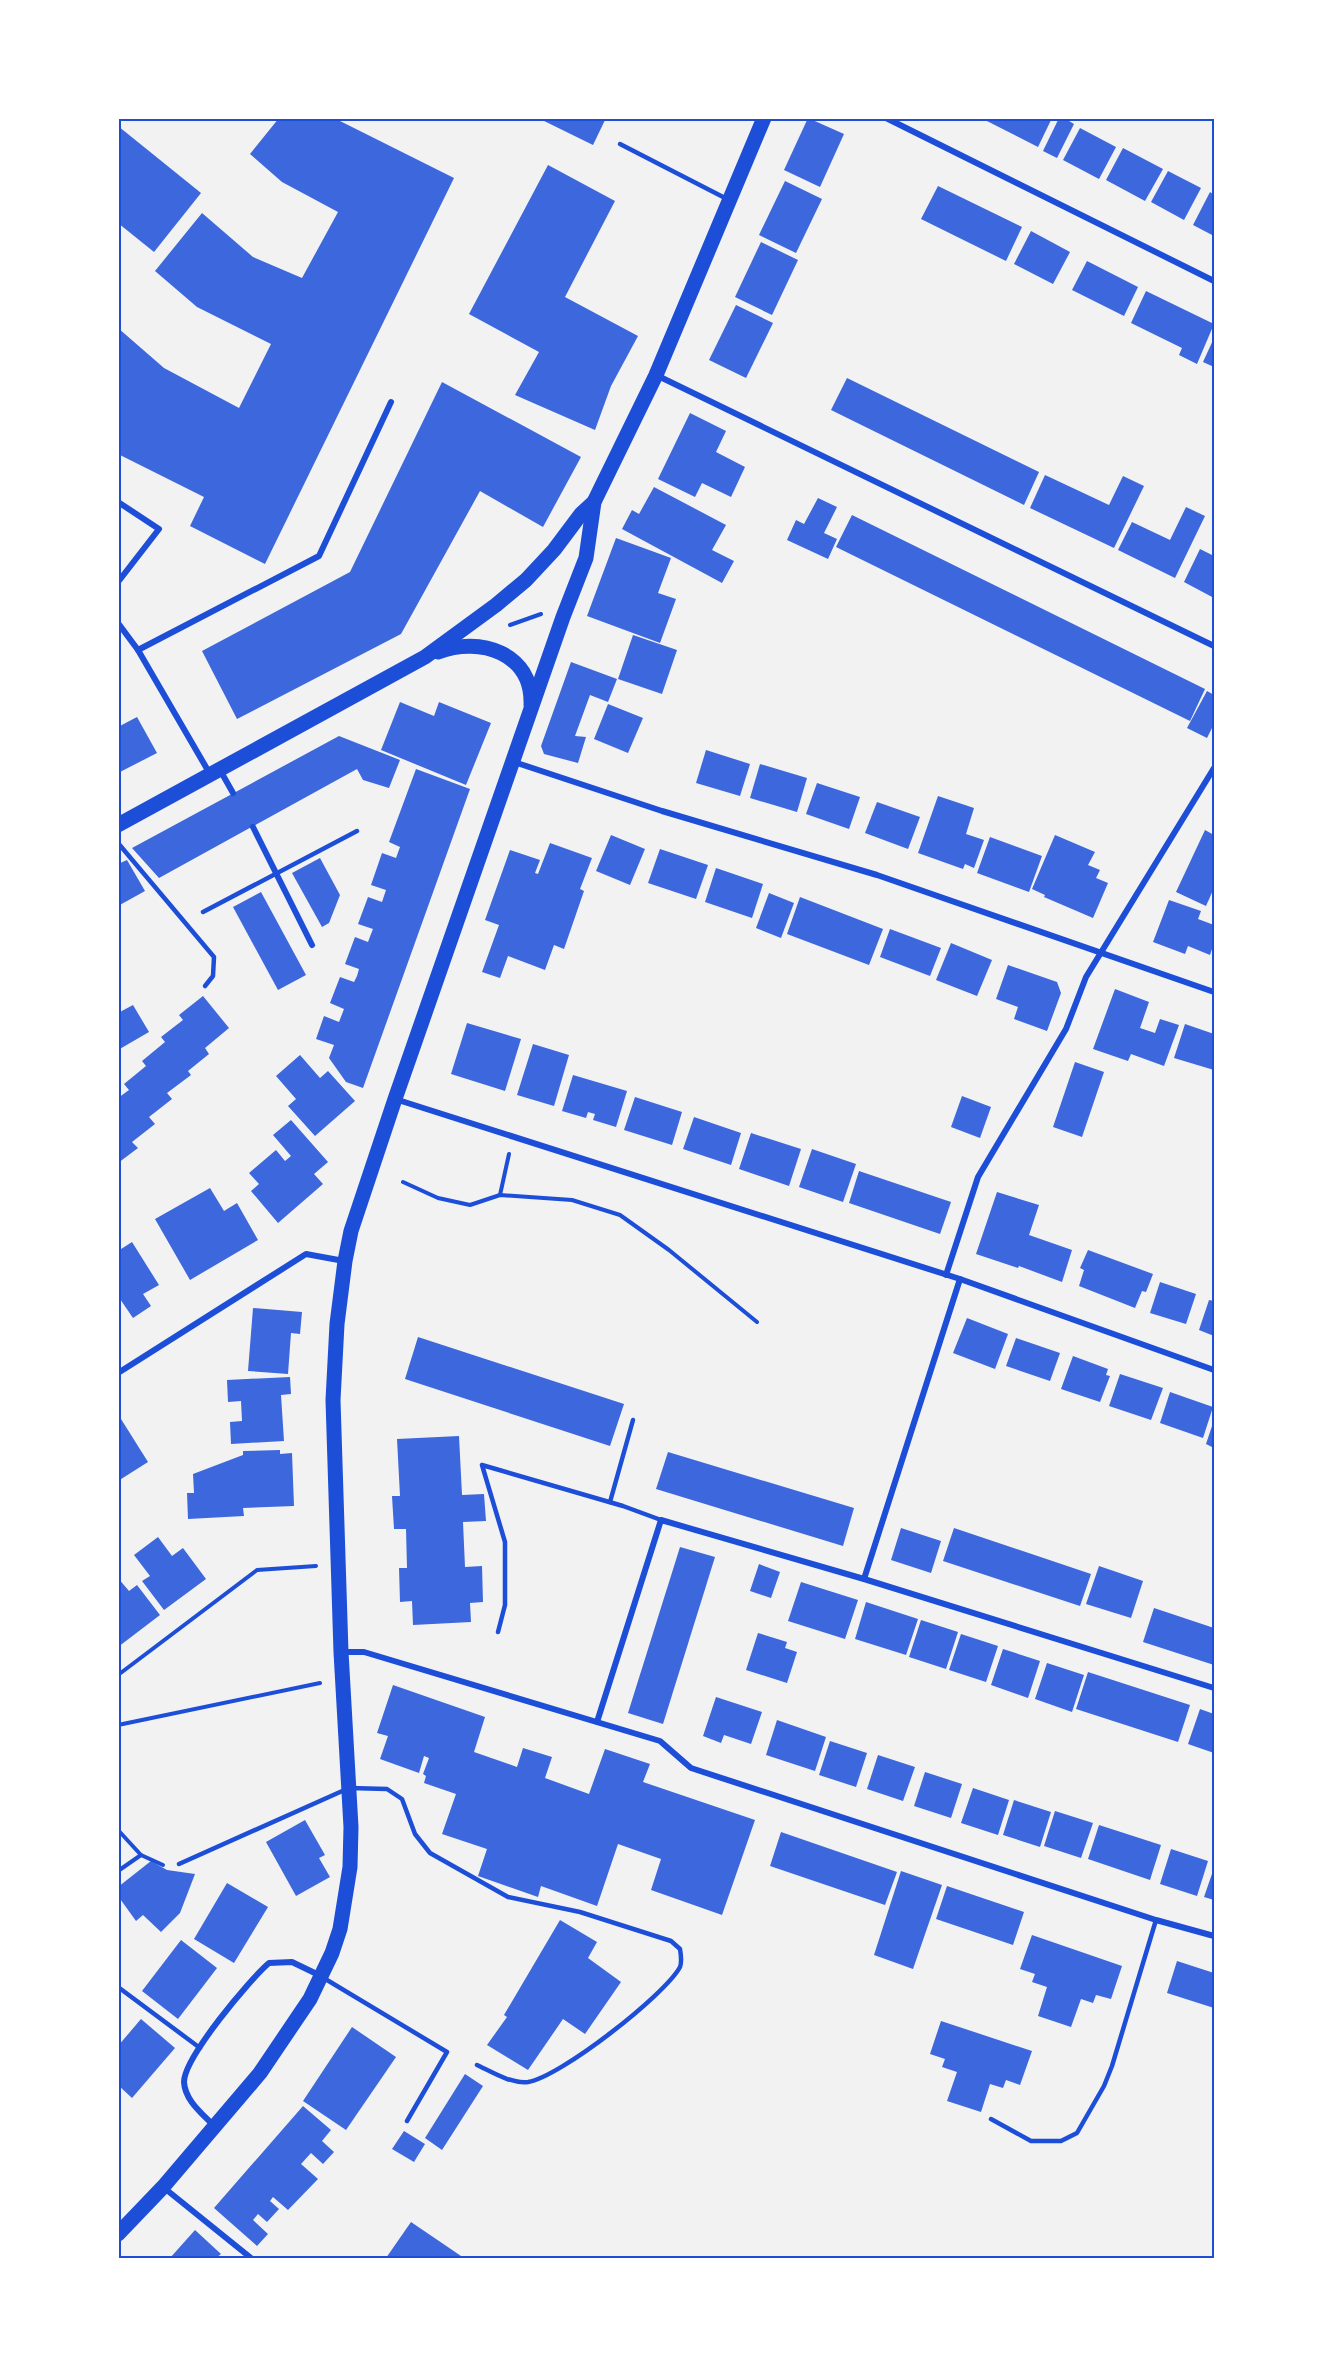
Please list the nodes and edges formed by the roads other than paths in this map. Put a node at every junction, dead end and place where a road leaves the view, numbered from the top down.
1 (764, 118) edge
2 (886, 118) edge
3 (620, 144) dead end
4 (729, 200) junction
5 (1215, 281) edge
6 (656, 375) junction
7 (391, 402) dead end
8 (118, 502) edge
9 (594, 502) junction
10 (118, 582) edge
11 (118, 623) edge
12 (1215, 646) edge
13 (138, 650) junction
14 (424, 657) junction
15 (531, 711) junction
16 (512, 762) junction
17 (1215, 768) edge
18 (215, 772) junction
19 (233, 792) dead end
20 (118, 825) edge
21 (253, 827) dead end
22 (357, 831) dead end
23 (118, 843) edge
24 (277, 874) junction
25 (203, 912) dead end
26 (312, 945) dead end
27 (1100, 953) junction
28 (205, 986) dead end
29 (1215, 992) edge
30 (395, 1099) junction
31 (345, 1261) junction
32 (946, 1275) junction
33 (960, 1279) junction
34 (1215, 1370) edge
35 (118, 1373) edge
36 (633, 1420) dead end
37 (610, 1502) junction
38 (662, 1520) junction
39 (864, 1579) junction
40 (498, 1632) dead end
41 (341, 1652) junction
42 (1215, 1688) edge
43 (597, 1722) junction
44 (349, 1788) junction
45 (179, 1864) road end
46 (1156, 1920) junction
47 (1215, 1936) edge
48 (322, 1977) junction
49 (118, 1987) edge
50 (200, 2048) junction
51 (477, 2065) dead end
52 (992, 2119) dead end
53 (407, 2121) dead end
54 (215, 2127) junction
55 (163, 2187) junction
56 (118, 2234) edge
57 (251, 2259) edge

1 - 4 main road
2 - 5 street
3 - 4 lane
4 - 6 main road
6 - 9 main road
6 - 12 street
7 - 13 street
8 - 10 street
9 - 14 main road
9 - 15 main road
11 - 13 street
13 - 18 street
14 - 15 main road
14 - 18 main road
15 - 16 main road
16 - 27 street
16 - 30 main road
17 - 27 street
18 - 19 street
18 - 20 main road
21 - 24 street
22 - 24 lane
23 - 28 lane
24 - 25 lane
24 - 26 street
27 - 29 street
27 - 32 street
30 - 31 main road
30 - 32 street
31 - 35 street
31 - 41 main road
32 - 33 street
33 - 34 street
33 - 39 street
36 - 37 lane
37 - 38 lane
37 - 40 lane
38 - 39 street
38 - 43 street
39 - 42 street
41 - 43 street
41 - 44 main road
43 - 46 street
44 - 45 lane
44 - 48 main road
44 - 51 lane
46 - 47 street
46 - 52 lane
48 - 50 street
48 - 53 lane
48 - 54 main road
49 - 50 lane
50 - 54 street
54 - 55 main road
55 - 56 main road
55 - 57 street

